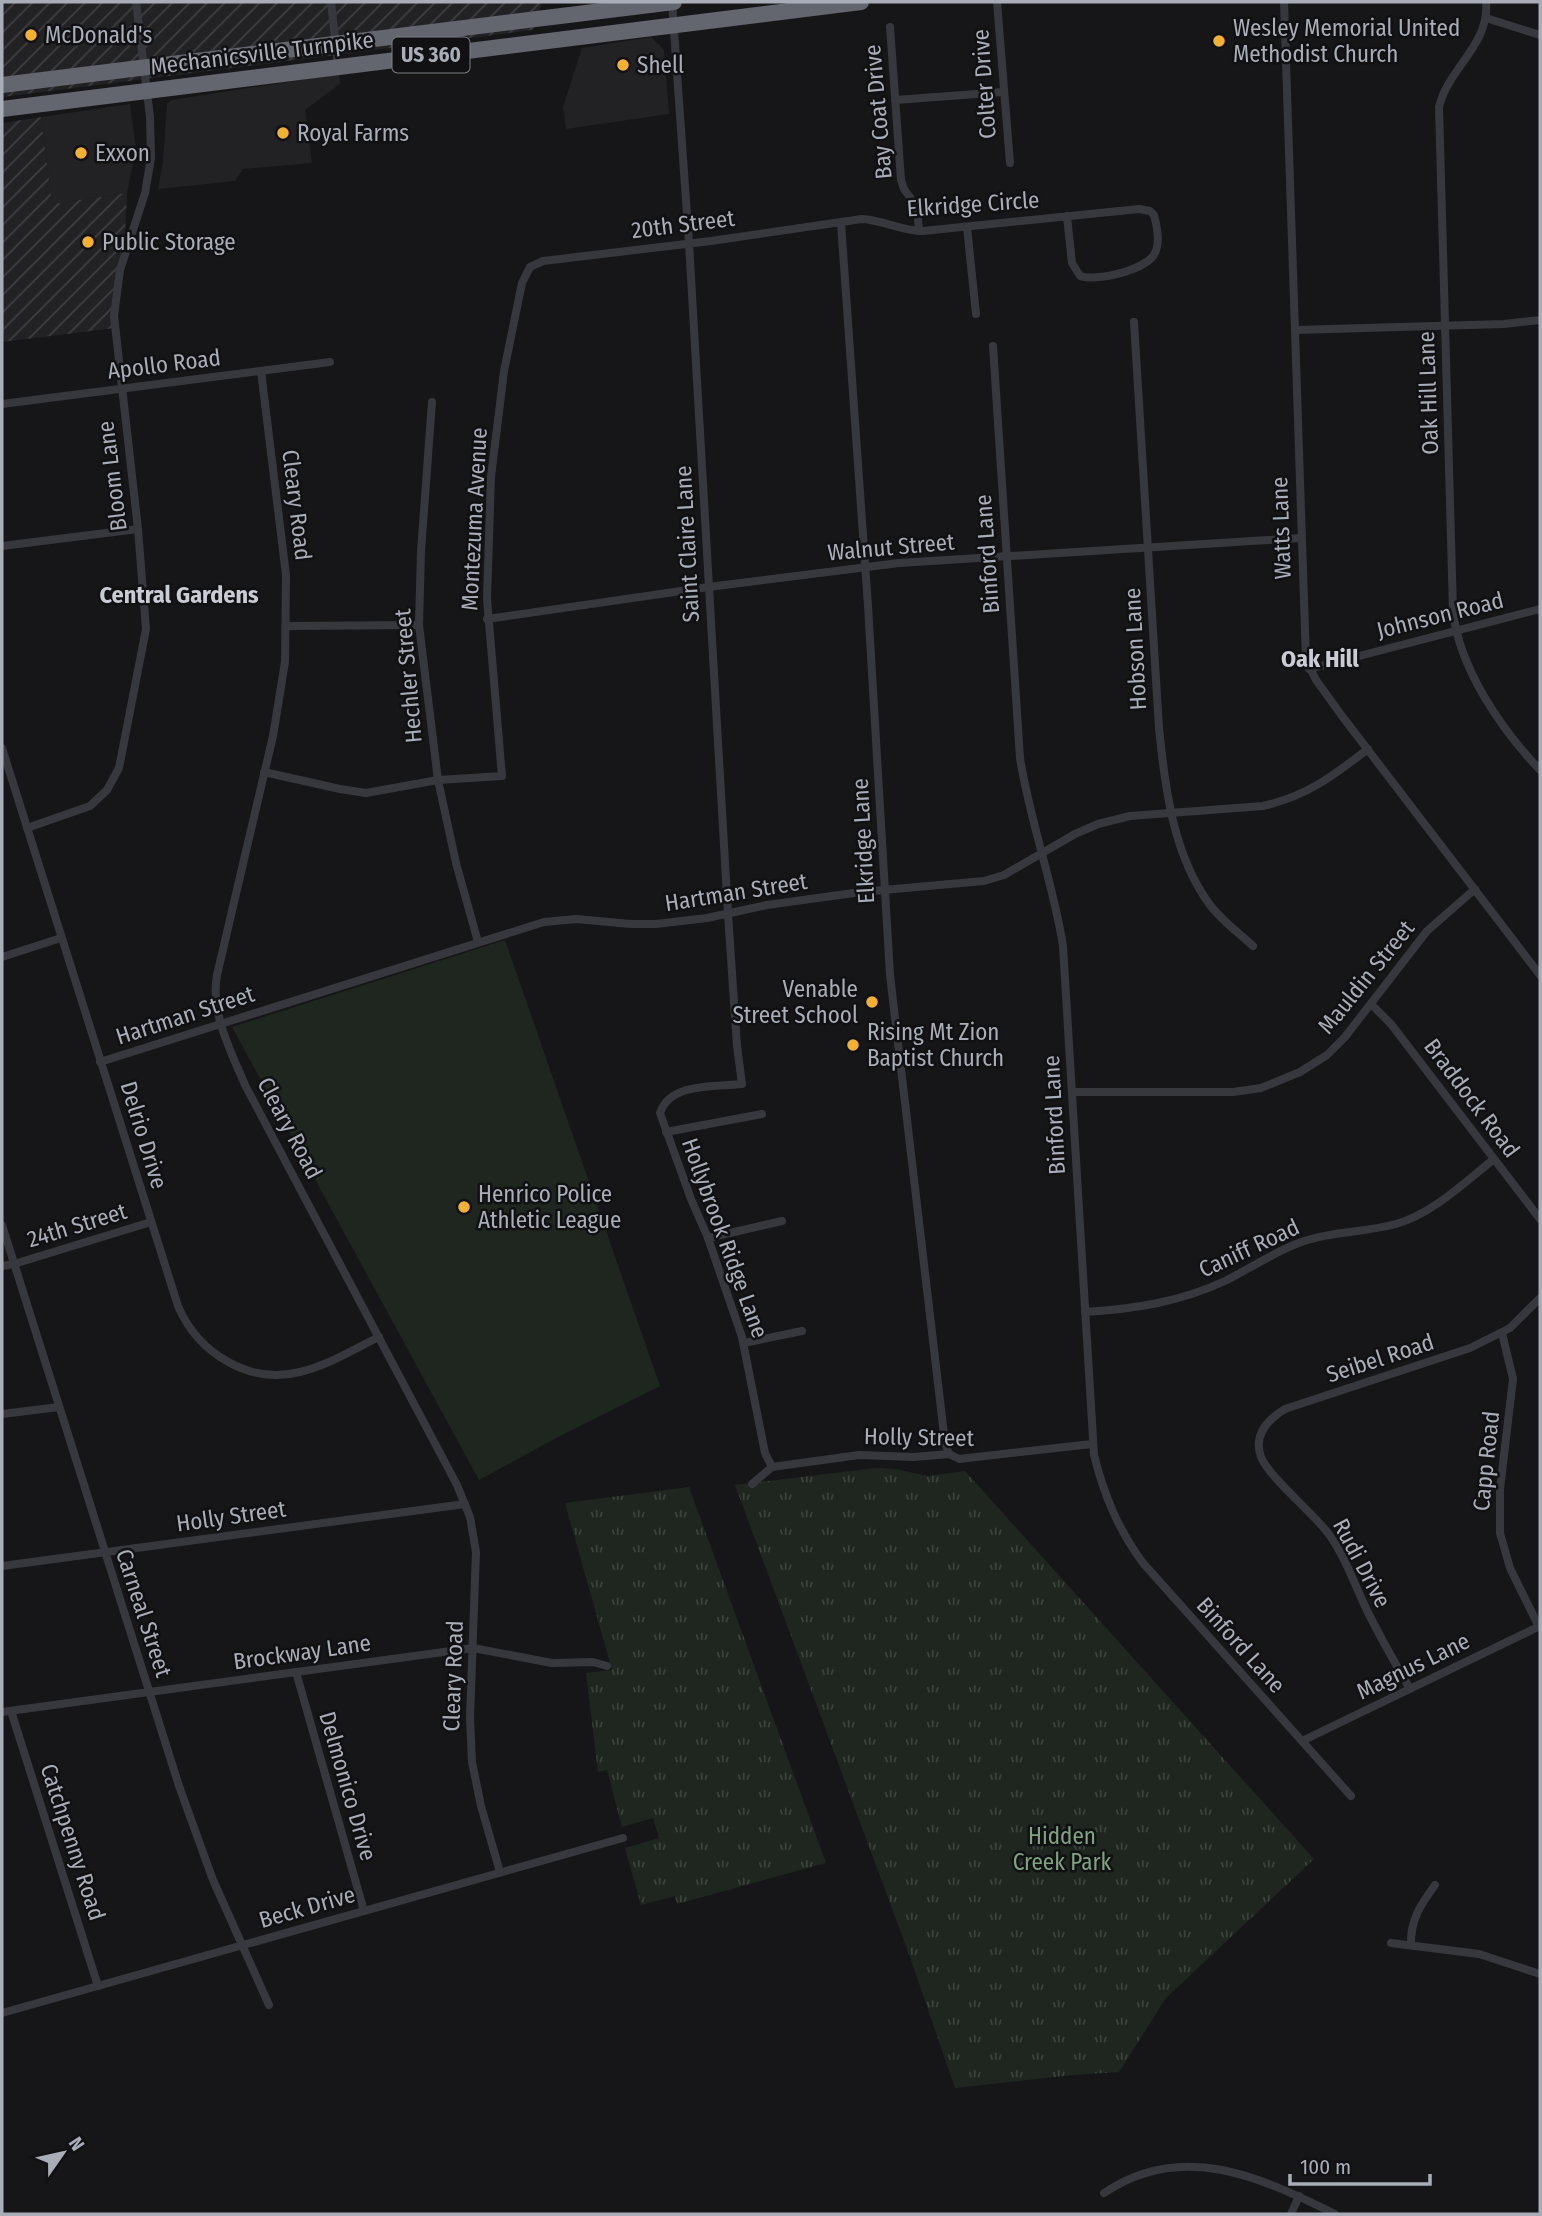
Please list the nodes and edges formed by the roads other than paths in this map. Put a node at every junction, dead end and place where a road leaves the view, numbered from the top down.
1 (136, 2) edge
2 (331, 2) edge
3 (673, 2) edge
4 (861, 2) edge
5 (998, 2) edge
6 (1284, 2) edge
7 (1486, 2) edge
8 (1486, 18) junction
9 (674, 25) junction
10 (890, 27) dead end
11 (1540, 35) edge
12 (336, 43) junction
13 (338, 66) junction
14 (144, 68) junction
15 (2, 85) edge
16 (147, 91) junction
17 (1004, 92) junction
18 (895, 100) junction
19 (2, 109) edge
20 (1010, 163) dead end
21 (1067, 216) junction
22 (841, 223) junction
23 (967, 227) junction
24 (919, 231) junction
25 (689, 243) junction
26 (530, 267) joint
27 (976, 314) dead end
28 (1540, 320) edge
29 (1134, 322) dead end
30 (1446, 326) junction
31 (1295, 330) junction
32 (993, 346) dead end
33 (330, 362) dead end
34 (261, 371) junction
35 (120, 389) junction
36 (432, 402) dead end
37 (2, 404) edge
38 (138, 529) junction
39 (1301, 538) junction
40 (2, 546) edge
41 (1148, 548) junction
42 (1006, 557) junction
43 (865, 567) junction
44 (709, 587) junction
45 (1540, 609) edge
46 (488, 619) junction
47 (419, 625) junction
48 (287, 626) junction
49 (1456, 631) junction
50 (1309, 669) junction
51 (2, 748) edge
52 (1368, 749) junction
53 (1540, 770) edge
54 (264, 772) junction
55 (438, 780) junction
56 (1172, 813) junction
57 (27, 828) junction
58 (1041, 854) junction
59 (885, 889) junction
60 (1475, 889) junction
61 (728, 914) junction
62 (61, 938) junction
63 (478, 942) junction
64 (1253, 946) dead end
65 (2, 957) edge
66 (1540, 975) edge
67 (1371, 1004) junction
68 (222, 1023) junction
69 (100, 1062) junction
70 (742, 1084) joint
71 (1072, 1092) junction
72 (762, 1114) dead end
73 (666, 1132) junction
74 (1494, 1159) junction
75 (1540, 1219) edge
76 (782, 1221) dead end
77 (151, 1222) junction
78 (2, 1225) edge
79 (708, 1238) junction
80 (14, 1264) junction
81 (2, 1266) edge
82 (1540, 1298) edge
83 (1085, 1312) junction
84 (802, 1331) dead end
85 (1502, 1333) junction
86 (379, 1337) junction
87 (744, 1343) junction
88 (59, 1407) junction
89 (2, 1414) edge
90 (1092, 1444) junction
91 (949, 1454) junction
92 (1266, 1466) joint
93 (772, 1467) junction
94 (752, 1484) dead end
95 (465, 1504) junction
96 (105, 1553) junction
97 (2, 1566) edge
98 (1539, 1627) edge
99 (473, 1648) junction
100 (607, 1666) dead end
101 (296, 1672) junction
102 (1410, 1689) junction
103 (149, 1692) junction
104 (6, 1711) edge
105 (1303, 1741) junction
106 (1351, 1796) dead end
107 (623, 1838) dead end
108 (499, 1872) junction
109 (1435, 1885) dead end
110 (363, 1911) junction
111 (1391, 1944) dead end
112 (242, 1945) junction
113 (1411, 1945) junction
114 (1540, 1974) edge
115 (98, 1986) junction
116 (269, 2005) dead end
117 (2, 2012) edge
118 (1104, 2193) dead end
119 (1299, 2196) junction
120 (1291, 2214) edge
121 (1335, 2214) edge

1 - 14 street, Bloom Lane
2 - 12 street
3 - 9 street, Saint Claire Lane
3 - 12 highway, Mechanicsville Turnpike / US 360
4 - 9 highway, Mechanicsville Turnpike / US 360
5 - 17 street, Colter Drive
6 - 31 street, Watts Lane
7 - 8 street, Oak Hill Lane
8 - 11 street
8 - 30 street, Oak Hill Lane
9 - 13 highway, Mechanicsville Turnpike / US 360
9 - 25 street, Saint Claire Lane
10 - 18 street, Bay Coat Drive
12 - 13 street
12 - 14 highway, Mechanicsville Turnpike / US 360
13 - 16 highway, Mechanicsville Turnpike / US 360
14 - 15 highway, Mechanicsville Turnpike / US 360
14 - 16 street, Bloom Lane
16 - 19 highway, Mechanicsville Turnpike / US 360
16 - 35 street, Bloom Lane
17 - 18 street
17 - 20 street, Colter Drive
18 - 24 street, Bay Coat Drive
21 - 21 street, Elkridge Circle
21 - 23 street, Elkridge Circle
22 - 24 street, Elkridge Circle
22 - 25 street, 20th Street
22 - 43 street, Elkridge Lane
23 - 24 street, Elkridge Circle
23 - 27 street
25 - 26 street, 20th Street
25 - 44 street, Saint Claire Lane
26 - 46 street, Montezuma Avenue
28 - 30 street
29 - 41 street, Hobson Lane
30 - 31 street
30 - 49 street, Oak Hill Lane
31 - 39 street, Watts Lane
32 - 42 street, Binford Lane
33 - 34 street, Apollo Road
34 - 35 street, Apollo Road
34 - 48 street, Cleary Road
35 - 37 street, Apollo Road
35 - 38 street, Bloom Lane
36 - 47 street, Hechler Street
38 - 40 street
38 - 57 street, Bloom Lane
39 - 41 street, Walnut Street
39 - 50 street, Watts Lane
41 - 42 street, Walnut Street
41 - 56 street, Hobson Lane
42 - 43 street, Walnut Street
42 - 58 street, Binford Lane
43 - 44 street, Walnut Street
43 - 59 street, Elkridge Lane
44 - 46 street, Walnut Street
44 - 61 street, Saint Claire Lane
45 - 49 street, Johnson Road
46 - 55 street, Montezuma Avenue
47 - 48 street
47 - 55 street, Hechler Street
48 - 54 street, Cleary Road
49 - 50 street, Johnson Road
49 - 53 street, Oak Hill Lane
50 - 52 street
51 - 57 street, Delrio Drive
52 - 56 street, Hartman Street
52 - 60 street
54 - 55 street
54 - 68 street, Cleary Road
55 - 63 street, Hechler Street
56 - 58 street, Hartman Street
56 - 64 street, Hobson Lane
57 - 62 street, Delrio Drive
58 - 59 street, Hartman Street
58 - 71 street, Binford Lane
59 - 61 street, Hartman Street
59 - 91 street, Elkridge Lane
60 - 66 street
60 - 67 street, Mauldin Street
61 - 63 street, Hartman Street
61 - 70 street, Saint Claire Lane
62 - 65 street
62 - 69 street, Delrio Drive
63 - 68 street, Hartman Street
67 - 71 street, Mauldin Street
67 - 74 street, Braddock Road
68 - 69 street, Hartman Street
68 - 86 street, Cleary Road
69 - 77 street, Delrio Drive
70 - 73 street, Hollybrook Ridge Lane
71 - 83 street, Binford Lane
72 - 73 street
73 - 79 street, Hollybrook Ridge Lane
74 - 75 street, Braddock Road
74 - 83 street, Caniff Road
76 - 79 street
77 - 80 street, 24th Street
77 - 86 street, Delrio Drive
78 - 80 street, Carneal Street
79 - 87 street, Hollybrook Ridge Lane
80 - 81 street, 24th Street
80 - 88 street, Carneal Street
82 - 85 street, Seibel Road
83 - 90 street, Binford Lane
84 - 87 street
85 - 92 street, Seibel Road
85 - 98 street, Capp Road
86 - 95 street, Cleary Road
87 - 93 street, Hollybrook Ridge Lane
88 - 89 street
88 - 96 street, Carneal Street
90 - 91 street, Holly Street
90 - 105 street, Binford Lane
91 - 93 street, Holly Street
92 - 102 street, Rudi Drive
93 - 94 street
95 - 96 street, Holly Street
95 - 99 street, Cleary Road
96 - 97 street, Holly Street
96 - 103 street, Carneal Street
98 - 102 street, Magnus Lane
99 - 100 street, Brockway Lane
99 - 101 street, Brockway Lane
99 - 108 street, Cleary Road
101 - 103 street, Brockway Lane
101 - 110 street, Delmonico Drive
102 - 105 street, Magnus Lane
103 - 104 street, Brockway Lane
103 - 112 street, Carneal Street
104 - 115 street, Catchpenny Road
105 - 106 street, Binford Lane
107 - 108 street, Beck Drive
108 - 110 street, Beck Drive
109 - 113 street
110 - 112 street, Beck Drive
111 - 113 street
112 - 115 street, Beck Drive
112 - 116 street, Carneal Street
113 - 114 street
115 - 117 street, Beck Drive
118 - 119 street
119 - 120 street
119 - 121 street

